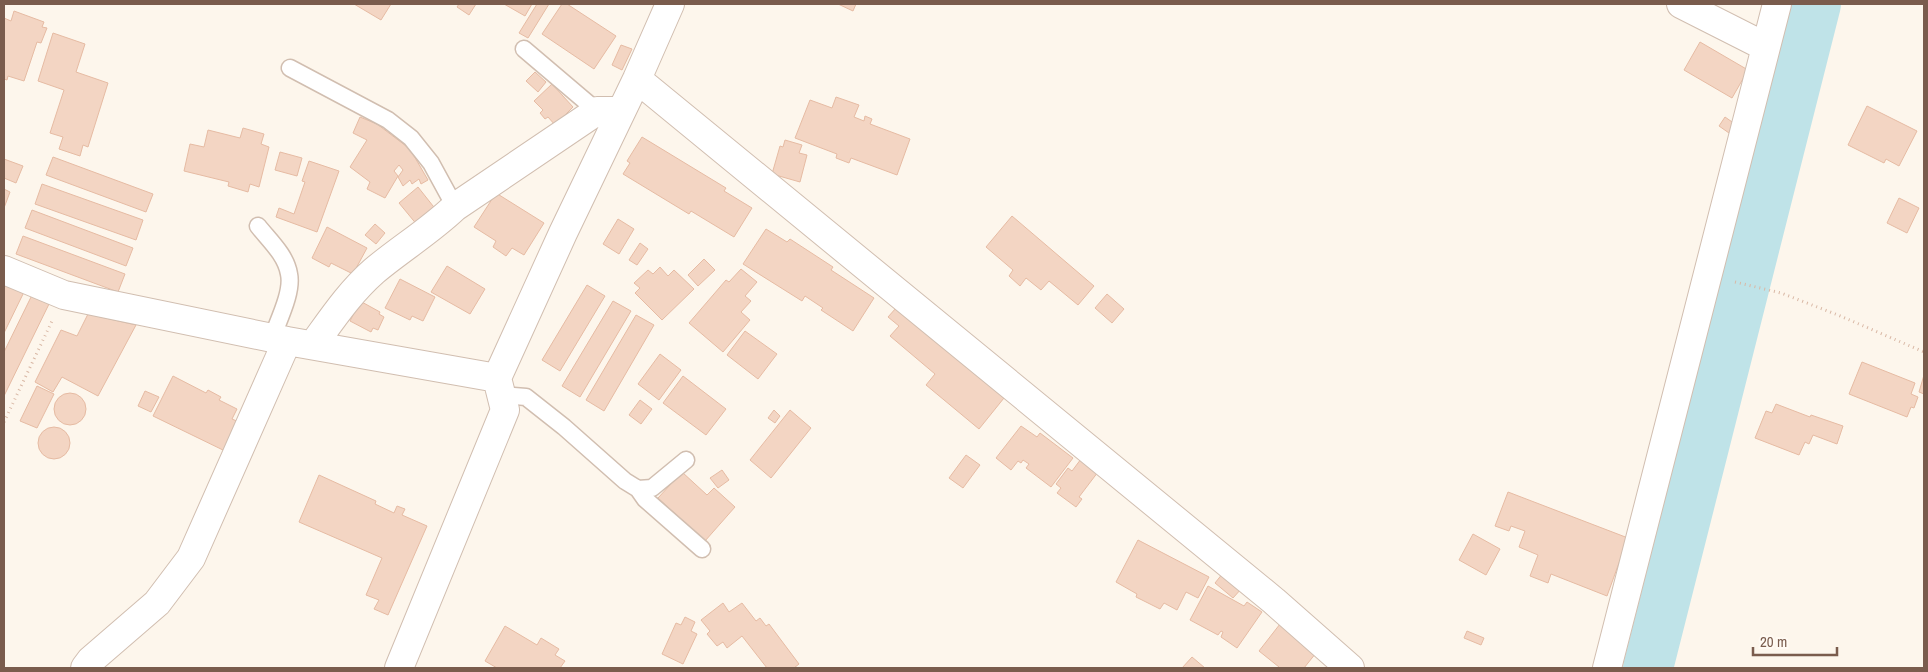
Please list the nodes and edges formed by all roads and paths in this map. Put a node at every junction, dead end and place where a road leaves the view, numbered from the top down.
1 (670, 4) edge
2 (1681, 4) edge
3 (1777, 4) edge
4 (1766, 47) junction
5 (524, 49) dead end
6 (290, 68) dead end
7 (636, 79) junction
8 (609, 111) junction
9 (455, 207) junction
10 (258, 226) dead end
11 (4, 270) edge
12 (1707, 276) junction
13 (64, 295) junction
14 (279, 339) junction
15 (314, 346) junction
16 (1924, 352) edge
17 (499, 387) junction
18 (4, 422) edge
19 (686, 460) dead end
20 (638, 489) junction
21 (702, 549) dead end
22 (85, 668) edge
23 (399, 668) edge
24 (1350, 668) edge
25 (1607, 668) edge

1 - 7 street
2 - 4 street
3 - 4 street
4 - 12 street
5 - 8 lane
6 - 9 lane
7 - 8 street
7 - 24 street
8 - 9 street
8 - 17 street
9 - 15 street
10 - 14 lane
11 - 13 street
12 - 16 path
12 - 25 street
13 - 14 street
13 - 18 path
14 - 15 street
14 - 22 street
15 - 17 street
17 - 20 lane
17 - 23 street
19 - 20 lane
20 - 21 lane

